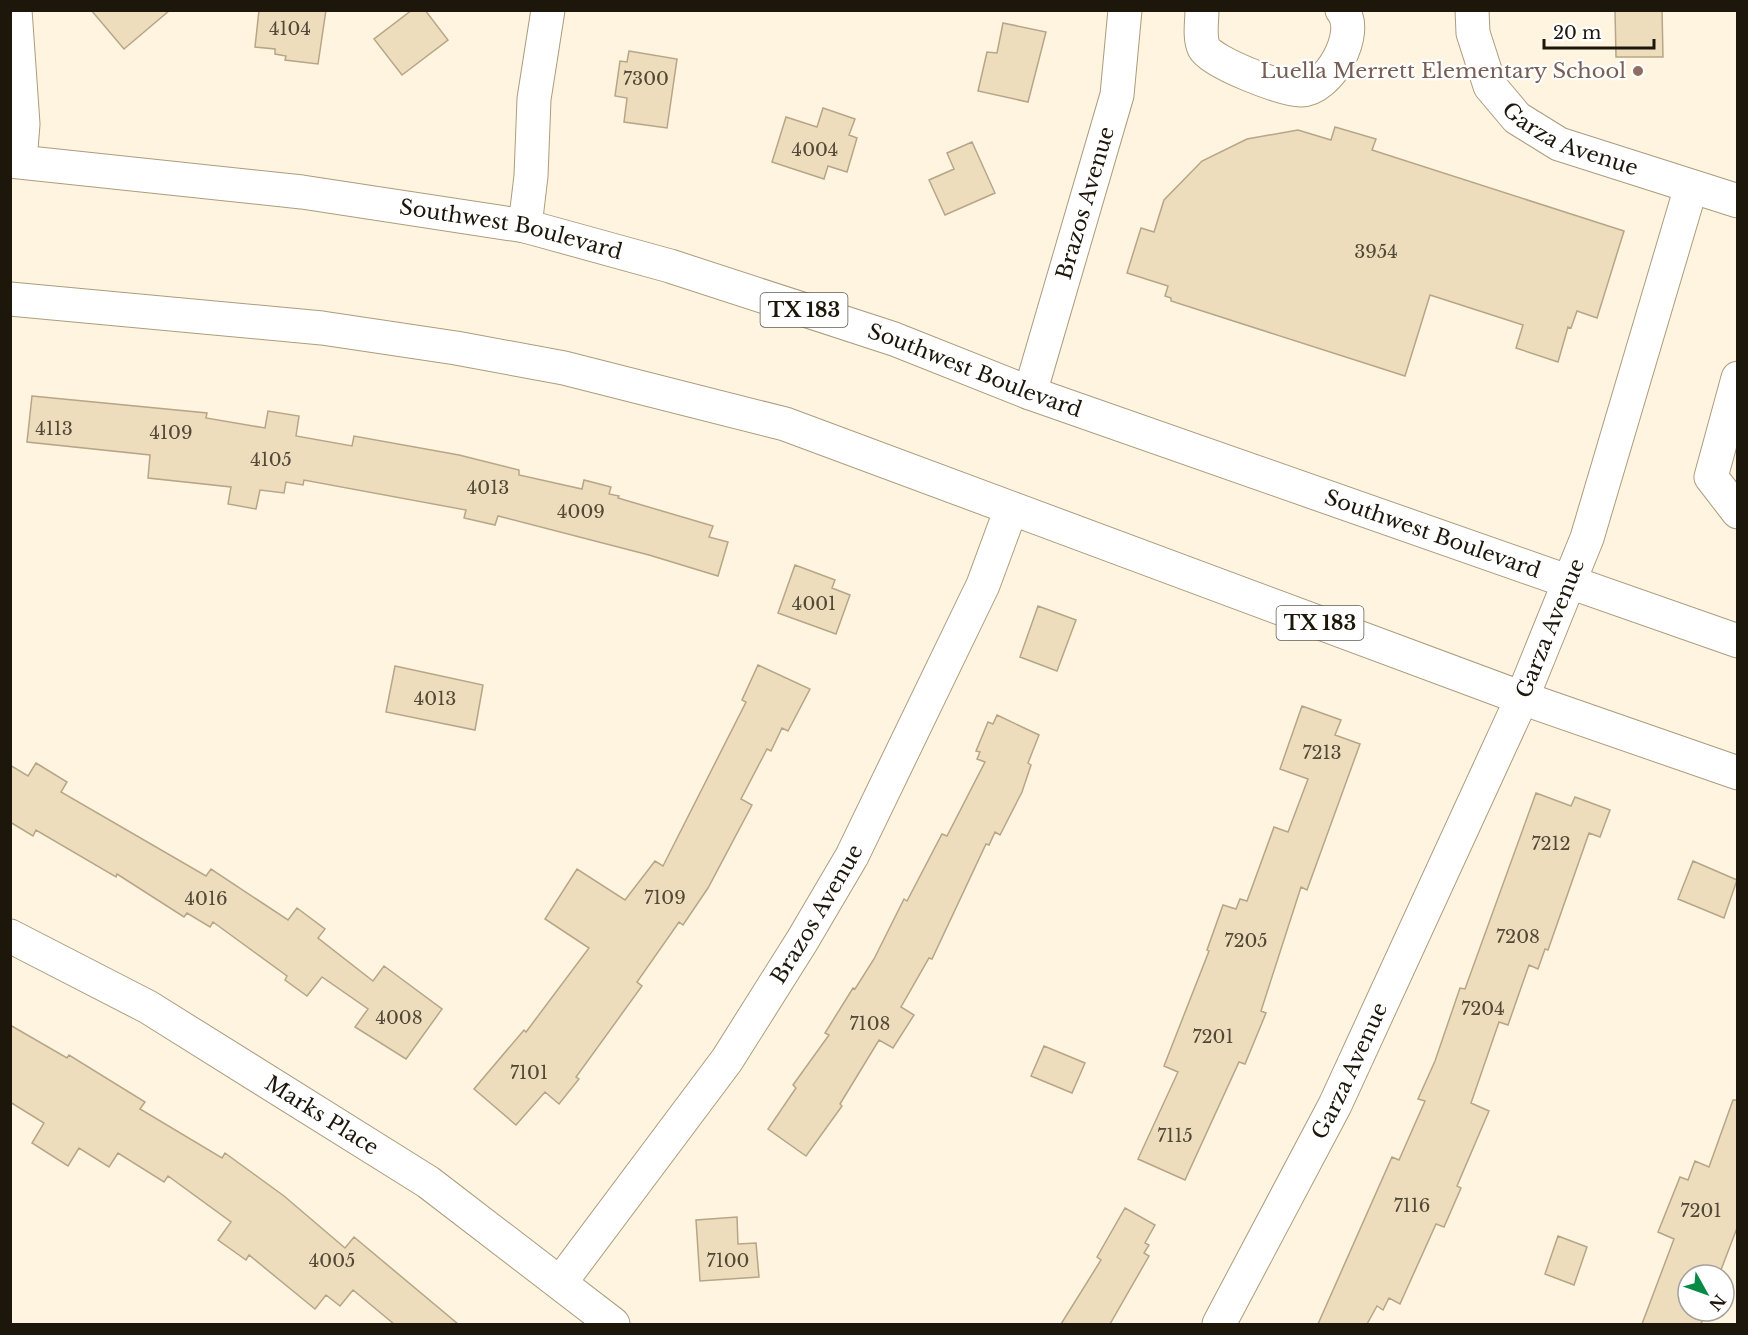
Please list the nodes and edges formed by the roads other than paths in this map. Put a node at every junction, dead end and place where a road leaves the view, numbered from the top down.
1 (15, 10) edge
2 (548, 10) edge
3 (1125, 10) edge
4 (1202, 10) edge
5 (1342, 10) edge
6 (1472, 10) edge
7 (15, 161) edge
8 (1692, 187) junction
9 (1737, 201) edge
10 (525, 226) junction
11 (10, 299) edge
12 (1737, 378) edge
13 (1030, 393) junction
14 (1011, 509) junction
15 (1737, 512) edge
16 (1568, 583) junction
17 (1737, 641) edge
18 (1522, 698) junction
19 (1737, 772) edge
20 (10, 936) edge
21 (560, 1283) junction
22 (613, 1324) edge
23 (1218, 1324) edge

1 - 7 street
2 - 10 street
3 - 13 street, Brazos Avenue
4 - 5 street
6 - 8 street, Garza Avenue
7 - 10 street, Southwest Boulevard / TX 183
8 - 9 street
8 - 16 street, Garza Avenue
10 - 13 street, Southwest Boulevard / TX 183
11 - 14 street, TX 183
12 - 15 street
13 - 16 street, Southwest Boulevard / TX 183
14 - 18 street, TX 183
14 - 21 street, Brazos Avenue
16 - 17 street, Southwest Boulevard / TX 183
16 - 18 street, Garza Avenue
18 - 19 street, TX 183
18 - 23 street, Garza Avenue
20 - 21 street, Marks Place
21 - 22 street, Marks Place

